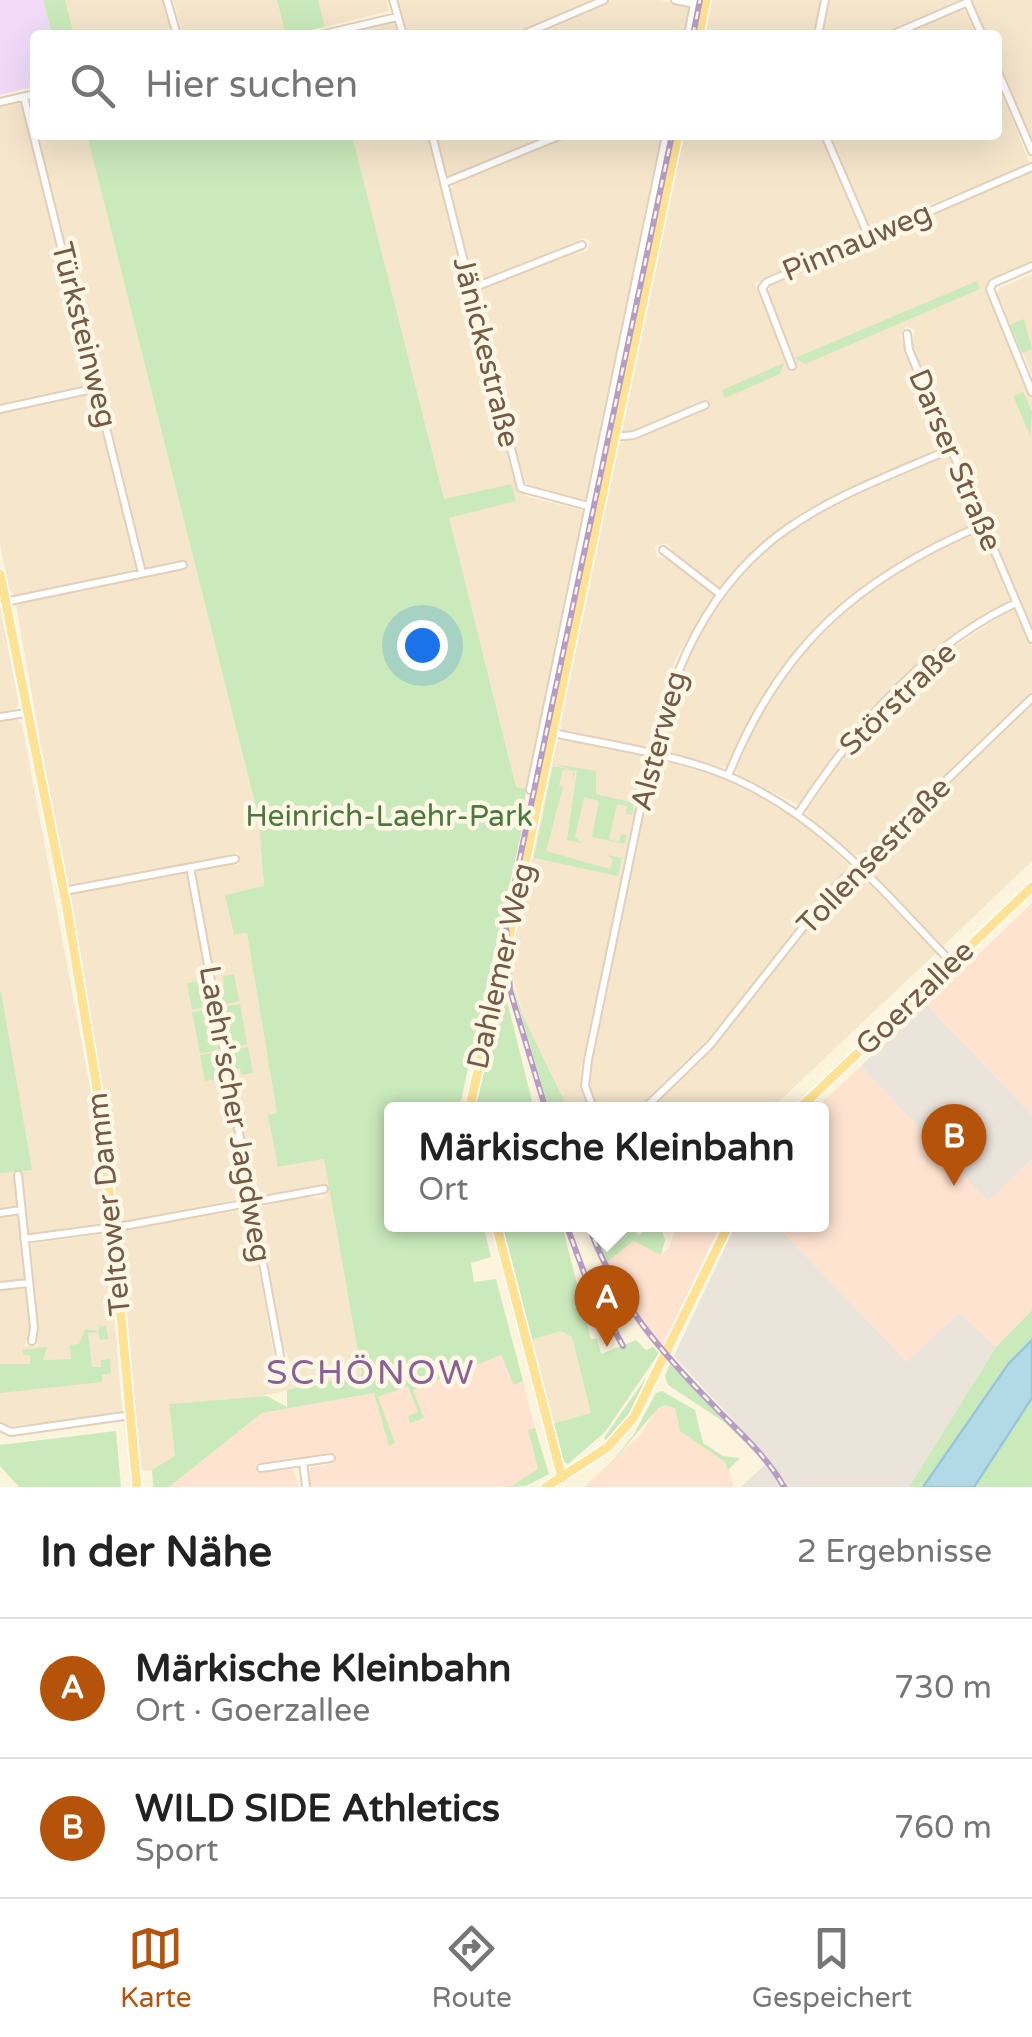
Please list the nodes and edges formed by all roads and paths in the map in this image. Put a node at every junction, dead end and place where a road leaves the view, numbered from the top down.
1 (167, 0) edge
2 (393, 0) edge
3 (604, 0) edge
4 (675, 0) edge
5 (825, 0) edge
6 (967, 1) edge
7 (700, 3) edge
8 (397, 16) junction
9 (176, 30) edge
10 (340, 30) edge
11 (401, 30) edge
12 (534, 30) edge
13 (690, 30) edge
14 (699, 30) edge
15 (819, 30) edge
16 (902, 30) edge
17 (980, 30) edge
18 (1002, 82) edge
19 (30, 95) edge
20 (24, 96) junction
21 (0, 102) edge
22 (30, 120) edge
23 (35, 140) edge
24 (433, 140) edge
25 (548, 140) edge
26 (671, 140) edge
27 (827, 140) edge
28 (1032, 151) edge
29 (1032, 167) edge
30 (444, 183) junction
31 (869, 237) junction
32 (582, 245) dead end
33 (648, 246) junction
34 (1032, 266) edge
35 (470, 289) junction
36 (628, 312) junction
37 (640, 315) junction
38 (908, 334) dead end
39 (629, 339) junction
40 (792, 366) dead end
41 (97, 388) junction
42 (1032, 392) edge
43 (705, 405) dead end
44 (0, 409) edge
45 (614, 437) junction
46 (951, 449) junction
47 (603, 464) junction
48 (594, 508) junction
49 (984, 525) junction
50 (582, 537) junction
51 (593, 540) junction
52 (663, 550) dead end
53 (578, 552) junction
54 (590, 554) junction
55 (182, 565) dead end
56 (574, 572) junction
57 (142, 573) junction
58 (0, 574) edge
59 (586, 574) junction
60 (570, 592) junction
61 (720, 594) junction
62 (580, 600) junction
63 (6, 602) junction
64 (567, 603) junction
65 (1016, 603) junction
66 (1032, 639) edge
67 (562, 657) junction
68 (1032, 698) edge
69 (545, 712) junction
70 (26, 713) junction
71 (556, 714) junction
72 (0, 717) edge
73 (552, 733) junction
74 (652, 754) junction
75 (540, 763) junction
76 (728, 776) junction
77 (530, 790) dead end
78 (798, 814) junction
79 (234, 859) dead end
80 (858, 864) junction
81 (190, 868) junction
82 (1032, 887) edge
83 (60, 892) junction
84 (952, 963) junction
85 (471, 1102) edge
86 (591, 1102) edge
87 (651, 1102) edge
88 (806, 1102) edge
89 (18, 1175) dead end
90 (324, 1189) dead end
91 (252, 1202) junction
92 (20, 1210) junction
93 (0, 1213) edge
94 (113, 1228) junction
95 (498, 1232) edge
96 (725, 1232) edge
97 (24, 1238) junction
98 (29, 1283) junction
99 (0, 1286) edge
100 (32, 1341) dead end
101 (281, 1360) dead end
102 (131, 1416) junction
103 (0, 1427) edge
104 (331, 1458) dead end
105 (302, 1462) junction
106 (261, 1468) dead end
107 (562, 1478) junction
108 (137, 1487) edge
109 (306, 1487) edge
110 (546, 1487) edge

1 - 9 street
2 - 8 street
3 - 12 street
4 - 7 street
5 - 15 street
6 - 16 street
6 - 17 street
7 - 13 street
7 - 14 main road
8 - 10 street
8 - 11 street
18 - 28 street
19 - 20 street
20 - 21 street
20 - 22 street, Türksteinweg
23 - 41 street, Türksteinweg
24 - 30 street, Jänickestraße
25 - 30 street
26 - 33 main road, Dahlemer Weg
27 - 31 street
29 - 31 street, Pinnauweg
30 - 35 street, Jänickestraße
31 - 40 street, Pinnauweg
32 - 35 street
33 - 36 street, Dahlemer Weg
33 - 37 main road, Dahlemer Weg
34 - 42 street
35 - 48 street, Jänickestraße
36 - 37 street
36 - 39 street, Dahlemer Weg
37 - 39 main road, Dahlemer Weg
38 - 46 street, Darser Straße
39 - 45 main road, Dahlemer Weg
39 - 47 street, Dahlemer Weg
41 - 44 street
41 - 57 street, Türksteinweg
43 - 45 street
45 - 47 main road, Dahlemer Weg
46 - 49 street, Darser Straße
46 - 61 street, Alsterweg
47 - 48 main road, Dahlemer Weg
48 - 50 street, Dahlemer Weg
48 - 51 main road, Dahlemer Weg
49 - 65 street, Darser Straße
49 - 76 street
50 - 51 street
50 - 53 street, Dahlemer Weg
51 - 54 main road, Dahlemer Weg
52 - 61 street
53 - 54 street
53 - 56 street, Dahlemer Weg
54 - 59 main road, Dahlemer Weg
55 - 57 street
56 - 59 street
56 - 60 street, Dahlemer Weg
57 - 63 street
58 - 63 main road, Teltower Damm
59 - 62 main road, Dahlemer Weg
60 - 62 street
60 - 64 street, Dahlemer Weg
61 - 74 street, Alsterweg
62 - 64 street
62 - 67 main road, Dahlemer Weg
63 - 70 main road, Teltower Damm
64 - 67 street, Dahlemer Weg
65 - 66 street, Darser Straße
65 - 78 street, Störstraße
67 - 69 street, Dahlemer Weg
67 - 71 main road, Dahlemer Weg
68 - 80 street, Tollensestraße
69 - 71 street
69 - 75 street, Dahlemer Weg
70 - 72 street
70 - 83 main road, Teltower Damm
71 - 73 main road, Dahlemer Weg
73 - 74 street
73 - 75 main road, Dahlemer Weg
74 - 76 street
74 - 86 street, Alsterweg
75 - 77 street, Dahlemer Weg
75 - 85 main road, Dahlemer Weg
76 - 78 street
78 - 80 street
79 - 81 street
80 - 84 street
80 - 87 street, Tollensestraße
81 - 83 street
81 - 91 street, Laehr'scher Jagdweg
82 - 84 main road, Goerzallee
83 - 94 main road, Teltower Damm
84 - 88 main road, Goerzallee
89 - 92 street
90 - 91 street
91 - 94 street
91 - 101 street, Laehr'scher Jagdweg
92 - 93 street
92 - 97 street
94 - 97 street
94 - 102 main road, Teltower Damm
95 - 107 main road
96 - 107 main road
97 - 98 street
98 - 99 street
98 - 100 street
102 - 103 street
102 - 108 main road, Teltower Damm
104 - 105 street
105 - 106 street
105 - 109 street
107 - 110 main road

